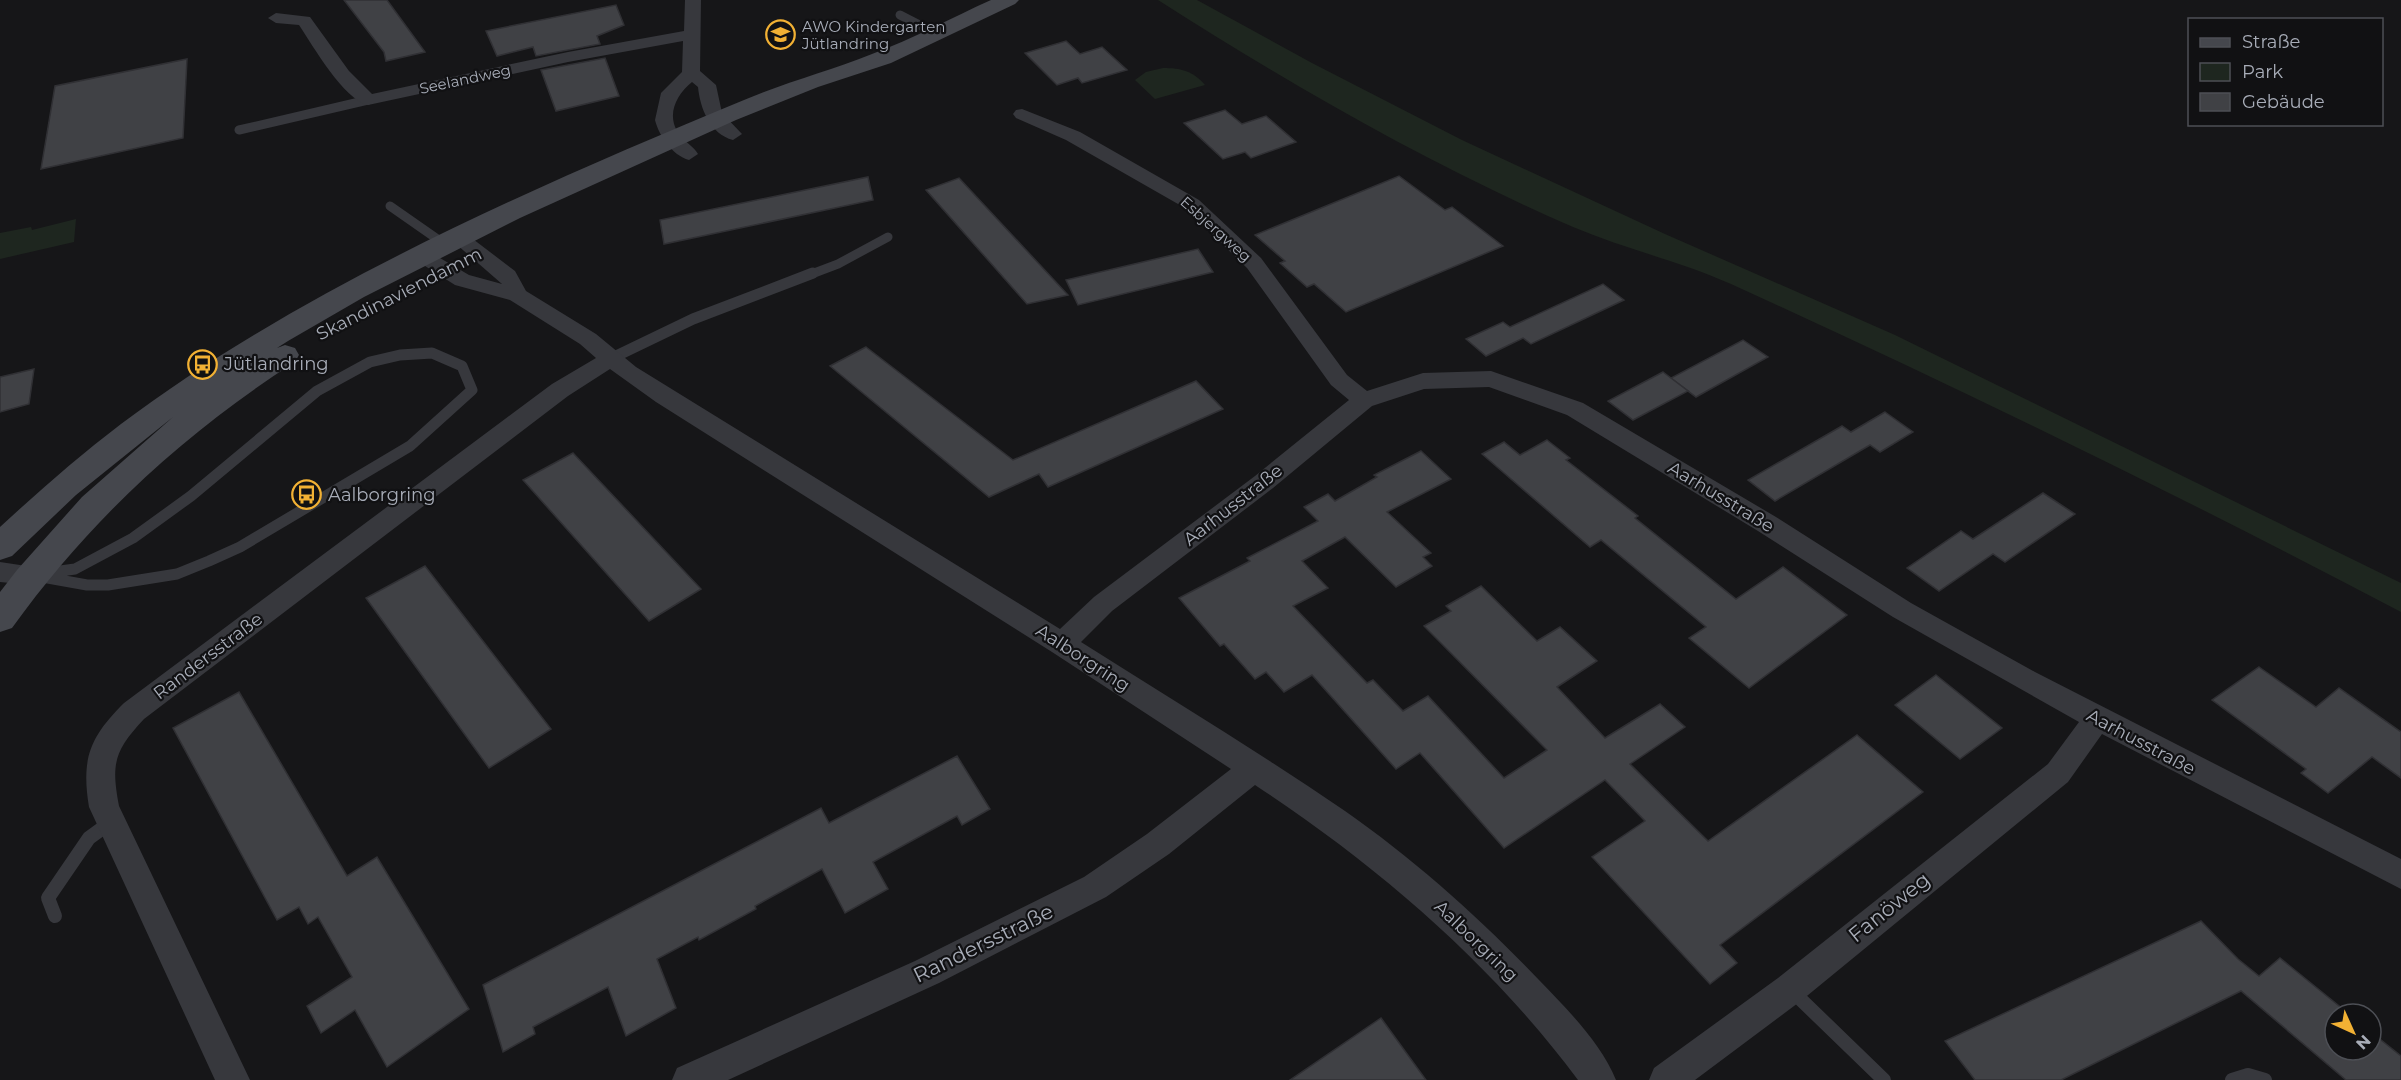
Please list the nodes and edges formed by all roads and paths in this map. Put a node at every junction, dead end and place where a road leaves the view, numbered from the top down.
1 (693, 0) edge
2 (1008, 0) edge
3 (900, 15) dead end
4 (276, 18) dead end
5 (935, 33) junction
6 (691, 35) junction
7 (691, 73) junction
8 (368, 100) junction
9 (1022, 114) dead end
10 (725, 128) junction
11 (239, 130) dead end
12 (680, 147) junction
13 (390, 206) dead end
14 (888, 237) dead end
15 (448, 251) junction
16 (518, 295) junction
17 (612, 358) junction
18 (1364, 400) junction
19 (0, 547) edge
20 (16, 573) edge
21 (2, 611) edge
22 (1062, 644) junction
23 (2097, 719) junction
24 (1254, 769) junction
25 (111, 822) junction
26 (2401, 875) edge
27 (55, 916) dead end
28 (1790, 989) junction
29 (233, 1080) edge
30 (689, 1080) edge
31 (1599, 1080) edge
32 (1666, 1080) edge
33 (1884, 1080) edge
34 (2232, 1080) edge
35 (2265, 1080) edge

1 - 6 street
2 - 5 street, Skandinaviendamm
3 - 5 lane
4 - 8 street
5 - 10 street, Skandinaviendamm
6 - 7 street
6 - 8 street, Seelandweg
7 - 10 street
7 - 12 street
8 - 11 lane
9 - 18 street, Esbjergweg
10 - 12 street, Skandinaviendamm
12 - 15 street, Skandinaviendamm
13 - 15 lane
14 - 17 lane
15 - 16 street, Aalborgring
15 - 16 street, Aalborgring
15 - 19 street, Skandinaviendamm
15 - 20 street, Skandinaviendamm
16 - 17 street, Aalborgring
17 - 22 street, Aalborgring
17 - 25 street, Randersstraße
18 - 22 street, Aarhusstraße
18 - 23 street, Aarhusstraße
20 - 20 lane
20 - 21 street, Skandinaviendamm
22 - 24 street, Aalborgring
23 - 26 street, Aarhusstraße
23 - 28 street, Fanöweg
24 - 30 street, Randersstraße
24 - 31 street, Aalborgring
25 - 27 lane
25 - 29 street, Randersstraße
28 - 32 street, Fanöweg
28 - 33 lane
34 - 35 lane

